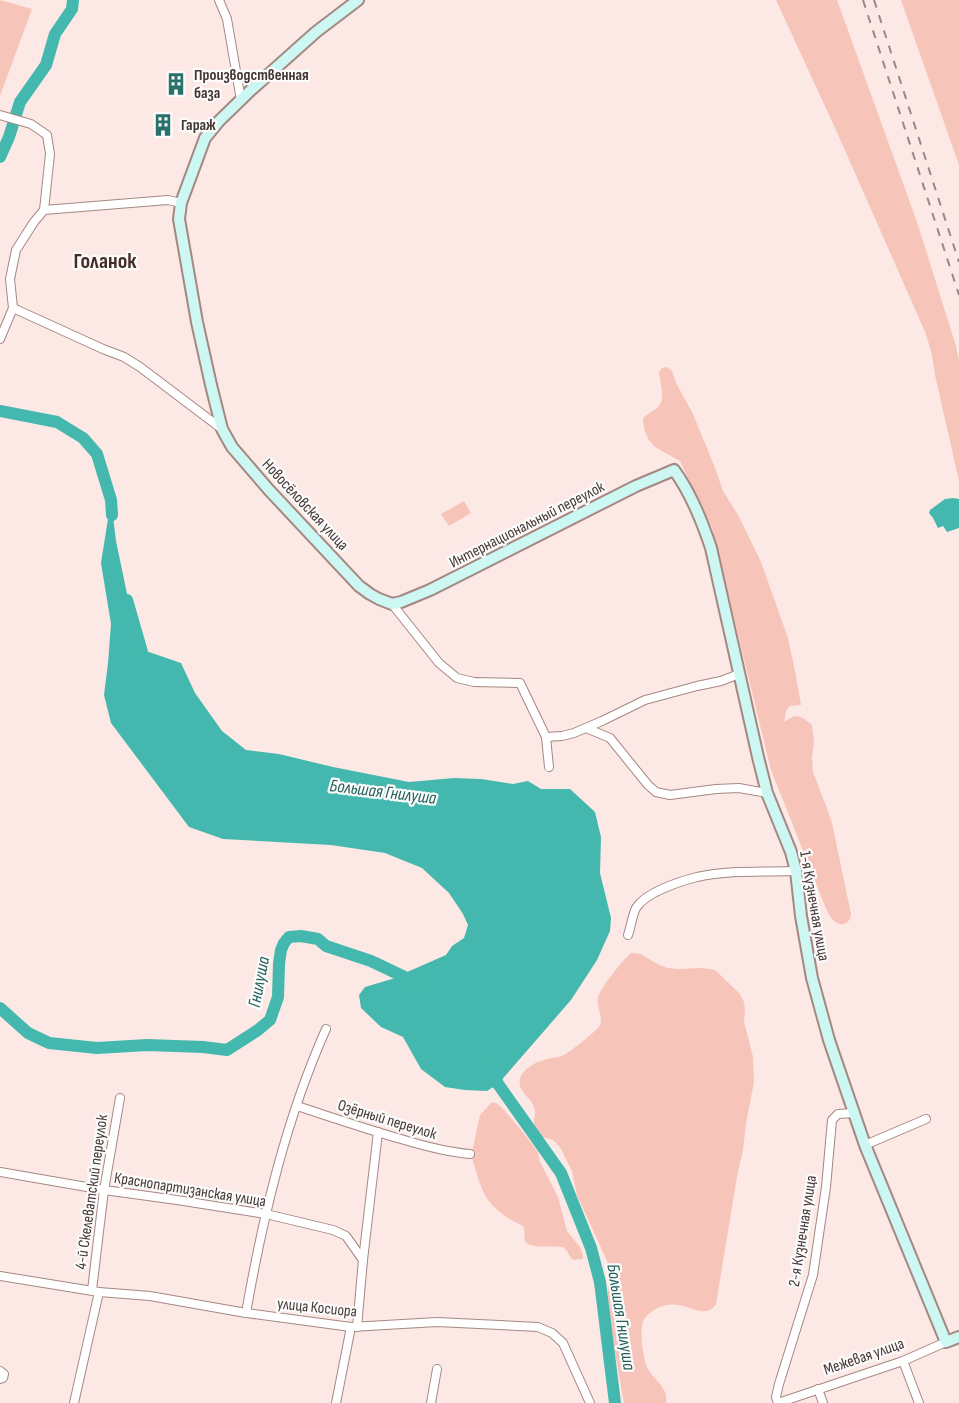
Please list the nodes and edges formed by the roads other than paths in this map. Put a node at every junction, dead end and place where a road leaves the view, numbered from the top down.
1 (219, 0) edge
2 (358, 0) edge
3 (241, 100) junction
4 (0, 115) edge
5 (181, 203) junction
6 (44, 210) junction
7 (13, 308) junction
8 (0, 339) edge
9 (222, 429) junction
10 (674, 470) joint
11 (392, 604) junction
12 (739, 674) junction
13 (586, 728) junction
14 (546, 737) junction
15 (549, 767) dead end
16 (767, 793) junction
17 (796, 871) junction
18 (628, 935) dead end
19 (326, 1029) dead end
20 (120, 1098) dead end
21 (297, 1106) junction
22 (854, 1113) junction
23 (926, 1119) dead end
24 (378, 1132) junction
25 (865, 1145) junction
26 (470, 1155) dead end
27 (0, 1172) edge
28 (104, 1190) junction
29 (266, 1214) junction
30 (363, 1260) junction
31 (0, 1276) edge
32 (96, 1291) junction
33 (246, 1313) junction
34 (354, 1327) junction
35 (959, 1337) edge
36 (946, 1342) junction
37 (903, 1361) junction
38 (437, 1369) dead end
39 (0, 1371) edge
40 (0, 1379) edge
41 (818, 1389) junction
42 (74, 1403) edge
43 (336, 1403) edge
44 (431, 1403) edge
45 (590, 1403) edge
46 (778, 1403) edge
47 (823, 1403) edge
48 (919, 1403) edge

1 - 3 street
2 - 3 street
3 - 5 street
4 - 6 street
5 - 6 street
5 - 9 street
6 - 7 street
7 - 8 street
7 - 9 street, Новосёловская улица
9 - 11 street, Новосёловская улица
10 - 11 street, Интернациональный переулок
10 - 12 street, 1-я Кузнечная улица
11 - 14 street, Новосёловская улица
12 - 13 street
12 - 16 street, 1-я Кузнечная улица
13 - 14 street
13 - 16 street
14 - 15 street, Новосёловская улица
16 - 17 street, 1-я Кузнечная улица
17 - 18 street
17 - 22 street, 1-я Кузнечная улица
19 - 21 street
20 - 28 street, 4-й Скелеватский переулок
21 - 24 street, Озёрный переулок
21 - 29 street
22 - 25 street, 1-я Кузнечная улица
22 - 46 street, 2-я Кузнечная улица
23 - 25 street
24 - 26 street, Озёрный переулок
24 - 30 street
25 - 36 street, 1-я Кузнечная улица
27 - 28 street, Краснопартизанская улица
28 - 29 street, Краснопартизанская улица
28 - 32 street, 4-й Скелеватский переулок
29 - 30 street, Краснопартизанская улица
29 - 33 street
30 - 34 street
31 - 32 street, улица Косиора
32 - 33 street, улица Косиора
32 - 42 street, 4-й Скелеватский переулок
33 - 34 street, улица Косиора
34 - 43 street
34 - 45 street, улица Косиора
35 - 36 street, Межевая улица
36 - 37 street, Межевая улица
37 - 41 street, Межевая улица
37 - 48 street
38 - 44 street
39 - 40 street
41 - 46 street, Межевая улица
41 - 47 street

